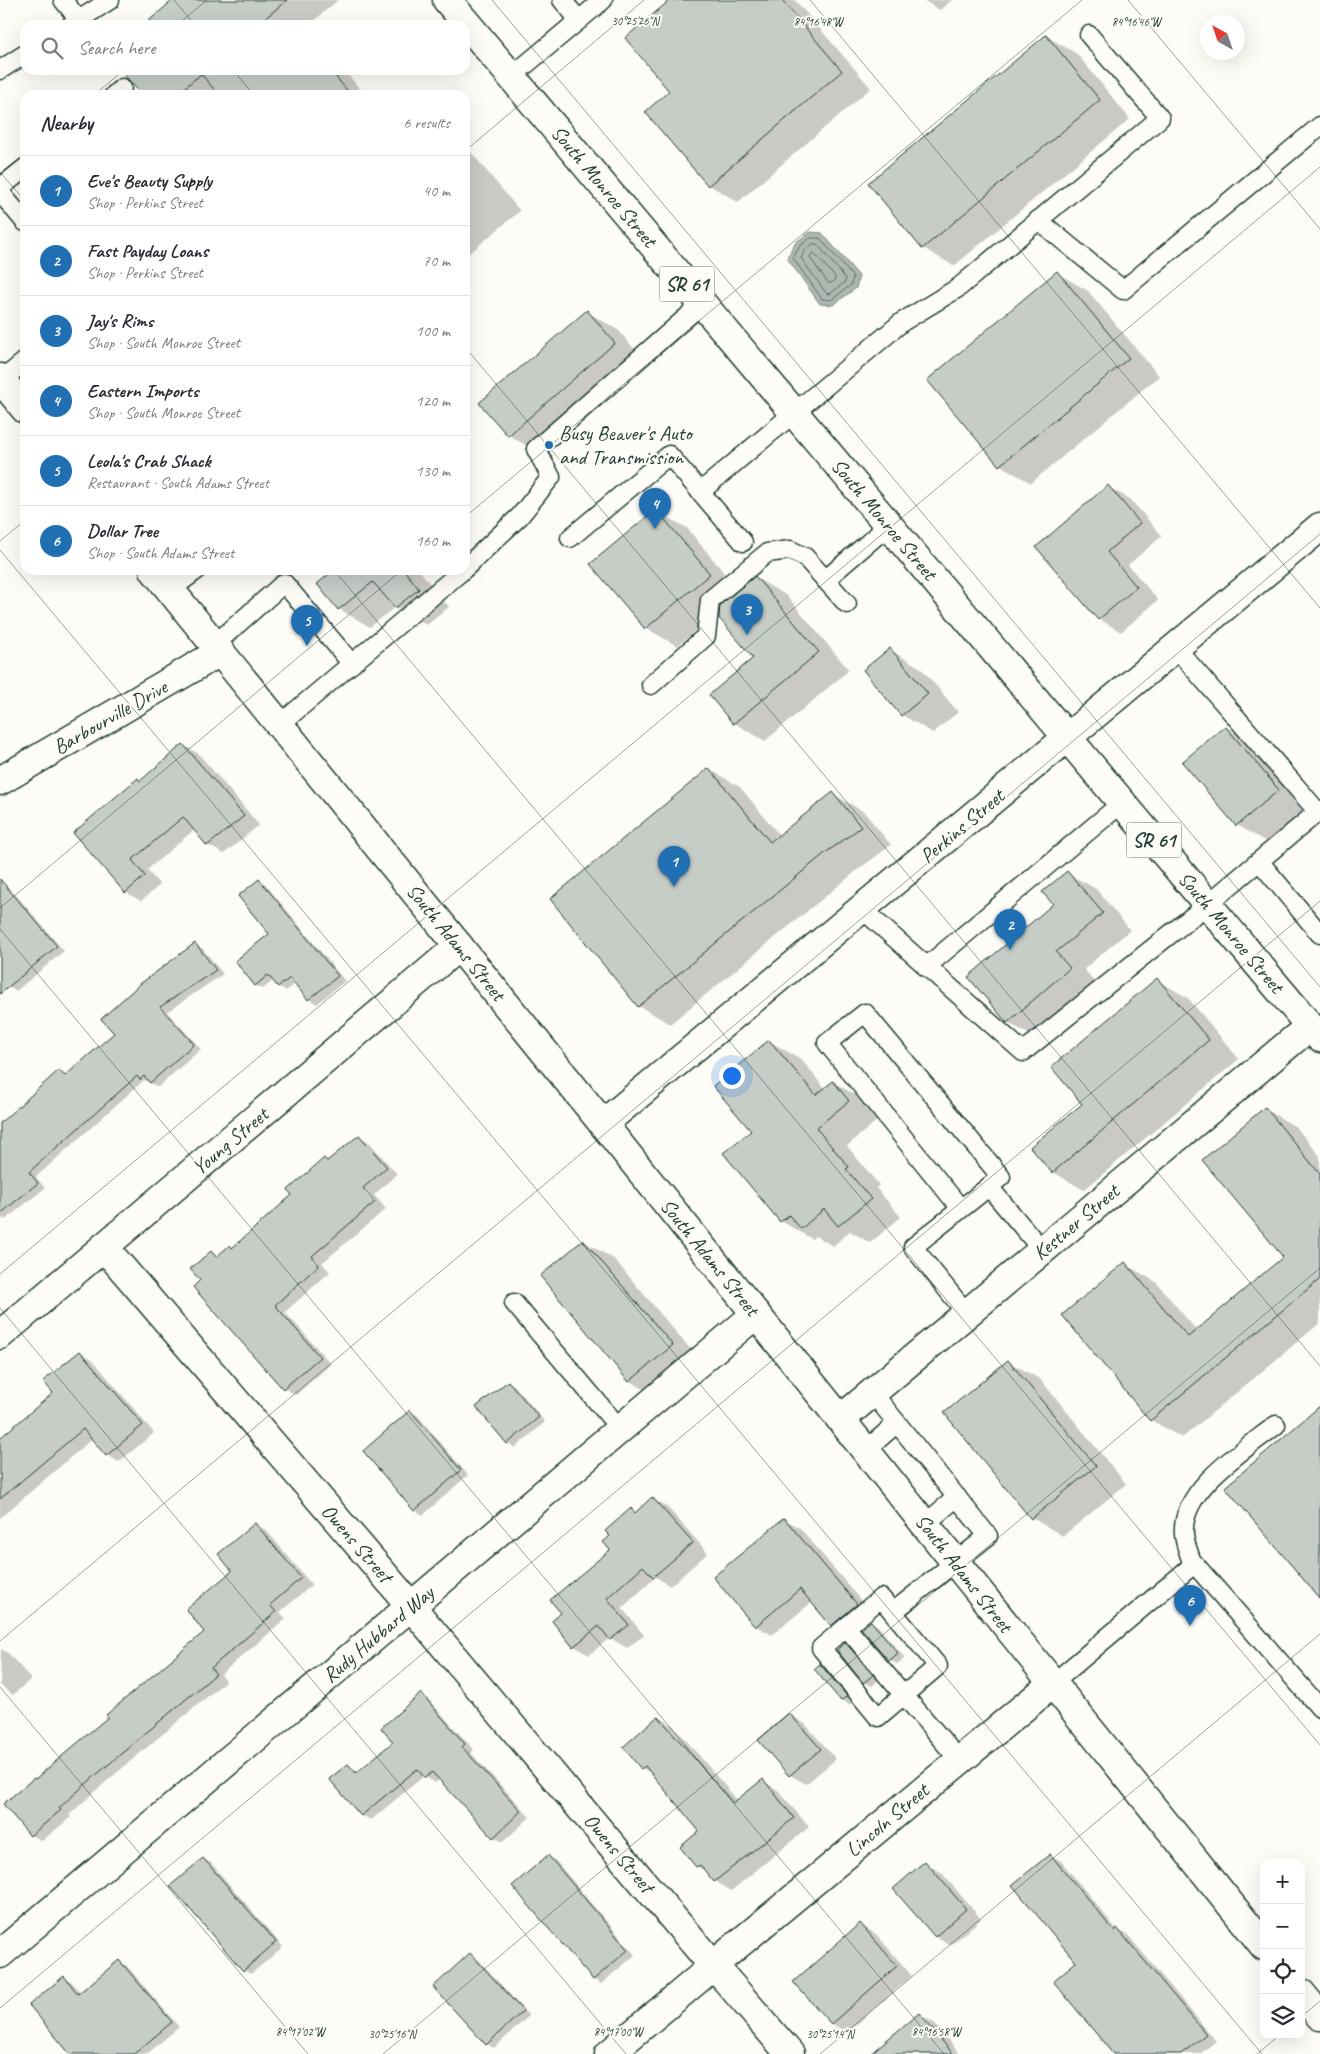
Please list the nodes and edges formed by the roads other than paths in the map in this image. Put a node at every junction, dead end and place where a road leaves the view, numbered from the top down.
1 (63, 0) edge
2 (110, 0) edge
3 (447, 0) edge
4 (562, 0) edge
5 (604, 0) edge
6 (74, 20) edge
7 (78, 20) edge
8 (464, 20) edge
9 (579, 20) junction
10 (470, 28) edge
11 (1089, 35) dead end
12 (20, 57) edge
13 (0, 70) edge
14 (511, 77) junction
15 (1320, 126) edge
16 (20, 174) edge
17 (1, 195) edge
18 (20, 216) edge
19 (1038, 220) junction
20 (703, 303) junction
21 (20, 365) edge
22 (1, 379) edge
23 (20, 403) edge
24 (795, 414) junction
25 (700, 492) junction
26 (889, 525) junction
27 (1320, 527) edge
28 (570, 538) dead end
29 (742, 542) dead end
30 (470, 563) edge
31 (180, 575) edge
32 (457, 575) edge
33 (162, 580) edge
34 (825, 580) junction
35 (846, 604) dead end
36 (1176, 648) junction
37 (217, 649) junction
38 (352, 664) junction
39 (651, 685) dead end
40 (279, 725) junction
41 (1068, 738) junction
42 (0, 781) edge
43 (1123, 802) junction
44 (1319, 811) edge
45 (1259, 861) junction
46 (1208, 904) junction
47 (862, 909) junction
48 (1320, 934) edge
49 (459, 946) junction
50 (926, 967) junction
51 (1315, 1032) edge
52 (603, 1124) junction
53 (989, 1187) junction
54 (961, 1209) junction
55 (104, 1247) junction
56 (1042, 1250) junction
57 (514, 1303) dead end
58 (756, 1314) junction
59 (967, 1314) junction
60 (0, 1335) edge
61 (872, 1392) junction
62 (841, 1419) junction
63 (898, 1423) junction
64 (1276, 1425) dead end
65 (620, 1429) junction
66 (866, 1450) junction
67 (957, 1497) junction
68 (925, 1524) junction
69 (955, 1562) junction
70 (1194, 1564) junction
71 (411, 1606) junction
72 (893, 1612) junction
73 (846, 1627) junction
74 (1052, 1684) junction
75 (904, 1695) junction
76 (1320, 1708) edge
77 (959, 1760) junction
78 (1260, 1941) edge
79 (0, 1954) edge
80 (714, 1965) junction
81 (1302, 1994) edge
82 (1320, 2016) edge
83 (609, 2054) edge
84 (790, 2054) edge

1 - 6 lane
2 - 7 lane
3 - 8 street, South Monroe Street / SR 61
4 - 9 lane
5 - 9 lane
9 - 14 lane
10 - 14 street, South Monroe Street / SR 61
11 - 19 lane
12 - 13 lane
14 - 20 street, South Monroe Street / SR 61
15 - 19 lane
16 - 17 lane
17 - 18 lane
19 - 24 lane
20 - 24 street, South Monroe Street / SR 61
20 - 30 lane
21 - 22 lane
22 - 23 street
24 - 25 lane
24 - 26 street, South Monroe Street / SR 61
25 - 28 lane
25 - 29 lane
26 - 34 lane
26 - 41 street, South Monroe Street / SR 61
27 - 36 street, Perkins Street
31 - 33 lane
32 - 38 lane
33 - 37 street, South Adams Street
34 - 35 lane
34 - 39 lane
36 - 41 street, Perkins Street
36 - 44 lane
37 - 38 lane
37 - 40 street, South Adams Street
37 - 42 street, Barbourville Drive
38 - 40 lane
40 - 49 street, South Adams Street
41 - 43 street, South Monroe Street / SR 61
41 - 47 street, Perkins Street
43 - 46 street, South Monroe Street / SR 61
43 - 50 lane
44 - 45 lane
45 - 46 lane
45 - 48 lane
46 - 50 lane
46 - 51 street, South Monroe Street / SR 61
47 - 50 lane
47 - 52 street, Perkins Street
49 - 52 street, South Adams Street
49 - 55 street, Young Street
51 - 56 street, Kestner Street
52 - 58 street, South Adams Street
53 - 54 lane
53 - 54 lane
53 - 56 lane
54 - 59 lane
55 - 60 street, Young Street
55 - 71 street, Owens Street
56 - 59 street, Kestner Street
57 - 65 lane
58 - 62 street, South Adams Street
58 - 65 street, Rudy Hubbard Way
59 - 61 street, Kestner Street
61 - 62 street, Kestner Street
61 - 63 lane
62 - 66 street, South Adams Street
63 - 66 lane
63 - 67 lane
64 - 70 lane
65 - 71 street, Rudy Hubbard Way
66 - 68 street, South Adams Street
67 - 68 lane
67 - 69 lane
68 - 69 street, South Adams Street
69 - 72 lane
69 - 74 street, South Adams Street
70 - 74 lane
70 - 76 lane
71 - 79 street, Rudy Hubbard Way
71 - 80 street, Owens Street
72 - 73 lane
72 - 75 lane
73 - 75 lane
73 - 75 lane
74 - 77 street, Lincoln Street
74 - 78 street, South Adams Street
75 - 77 lane
77 - 80 street, Lincoln Street
80 - 83 street, Lincoln Street
80 - 84 street, Owens Street
81 - 82 street

